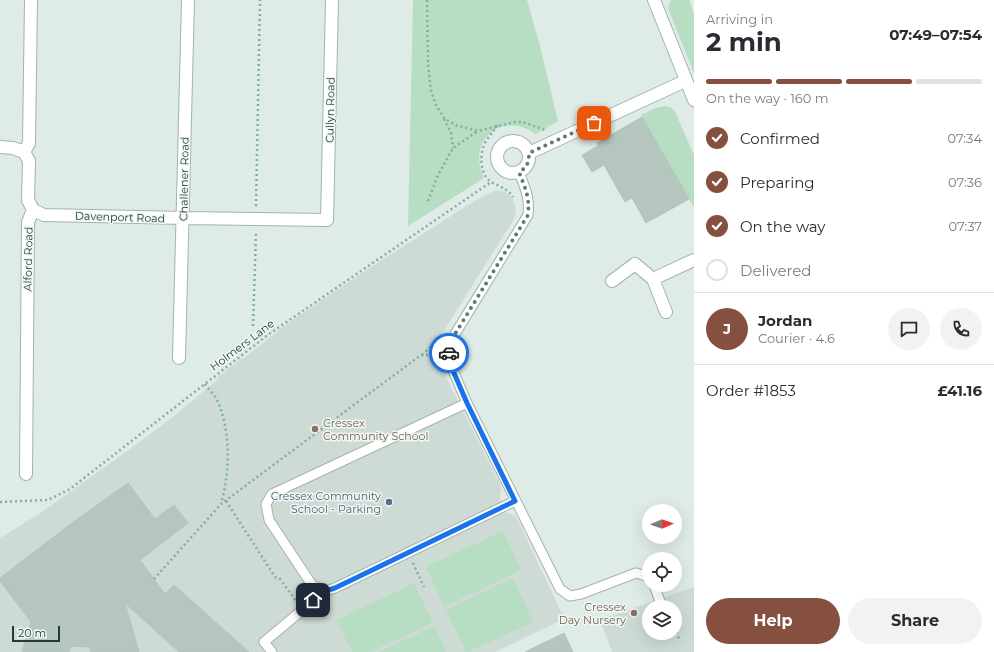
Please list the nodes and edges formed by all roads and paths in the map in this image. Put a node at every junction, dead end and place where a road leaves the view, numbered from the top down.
1 (31, 0) edge
2 (188, 0) edge
3 (260, 0) edge
4 (332, 0) edge
5 (427, 0) edge
6 (654, 0) edge
7 (685, 81) junction
8 (694, 100) edge
9 (444, 118) junction
10 (497, 125) junction
11 (478, 131) junction
12 (552, 142) junction
13 (0, 147) edge
14 (453, 148) junction
15 (24, 152) junction
16 (529, 153) junction
17 (519, 172) junction
18 (491, 182) junction
19 (428, 200) dead end
20 (514, 202) dead end
21 (33, 210) junction
22 (184, 218) junction
23 (256, 219) junction
24 (327, 220) joint
25 (694, 260) edge
26 (653, 280) junction
27 (612, 281) dead end
28 (666, 312) dead end
29 (253, 326) dead end
30 (449, 355) junction
31 (180, 358) dead end
32 (205, 384) junction
33 (467, 403) junction
34 (26, 474) dead end
35 (515, 501) junction
36 (0, 502) edge
37 (221, 504) junction
38 (412, 562) dead end
39 (642, 575) edge
40 (154, 579) dead end
41 (424, 587) dead end
42 (325, 591) junction
43 (272, 652) edge

1 - 15 street, Alford Road
2 - 22 street, Challener Road
3 - 23 path
4 - 24 street, Cullyn Road
5 - 9 path
6 - 7 street
7 - 8 street
7 - 12 street
9 - 11 path
9 - 14 path
10 - 11 path
10 - 12 path
10 - 18 path
11 - 14 path
12 - 16 street
13 - 15 street
14 - 19 path
15 - 21 street, Alford Road
16 - 17 street
16 - 17 street
17 - 30 lane
18 - 20 path
18 - 32 path, Holmers Lane
21 - 22 street, Davenport Road
21 - 34 street, Alford Road
22 - 23 street, Davenport Road
22 - 31 street, Challener Road
23 - 24 street, Davenport Road
23 - 29 path
25 - 26 street
26 - 27 street
26 - 28 street
30 - 33 lane
30 - 37 path
32 - 36 path, Holmers Lane
32 - 37 path
33 - 35 lane
33 - 42 lane
35 - 39 lane
35 - 42 lane
37 - 40 path
38 - 41 path
42 - 43 lane

